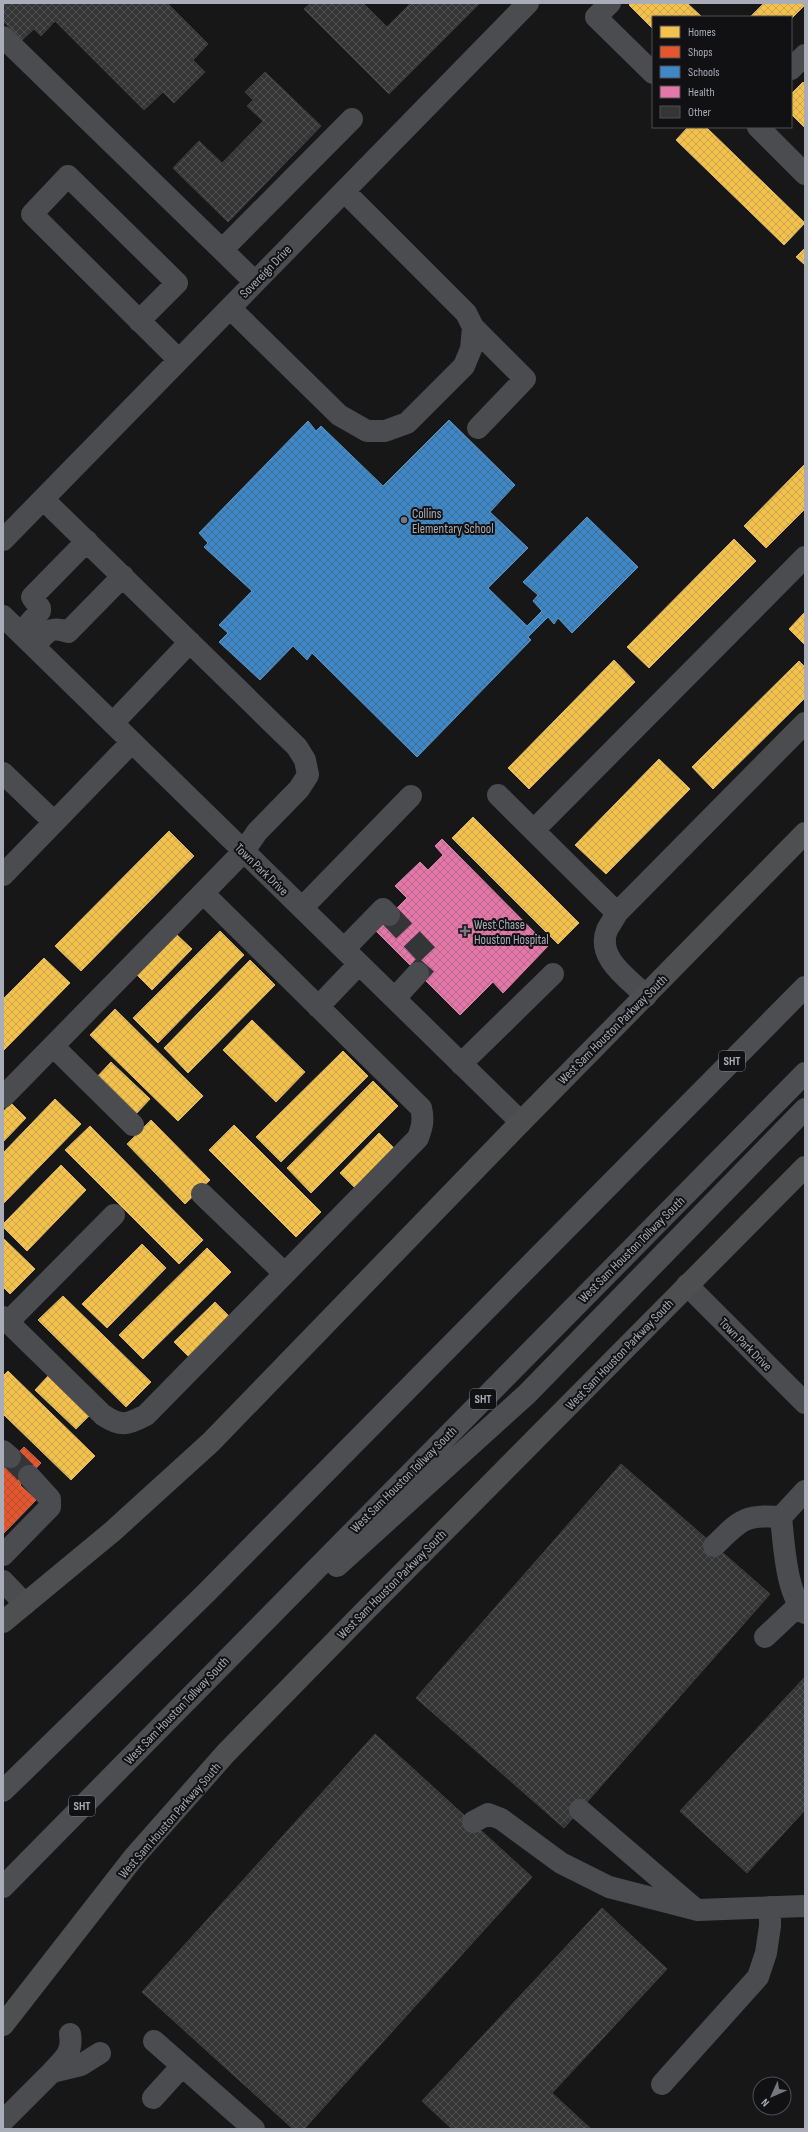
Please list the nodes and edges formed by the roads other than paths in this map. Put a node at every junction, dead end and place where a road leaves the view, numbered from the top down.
1 (528, 3) edge
2 (610, 3) edge
3 (3, 37) edge
4 (805, 55) edge
5 (792, 68) edge
6 (652, 73) edge
7 (352, 119) dead end
8 (759, 128) edge
9 (805, 174) edge
10 (344, 191) junction
11 (222, 250) junction
12 (255, 282) junction
13 (230, 308) junction
14 (139, 321) junction
15 (473, 327) junction
16 (179, 360) junction
17 (478, 428) dead end
18 (43, 499) junction
19 (3, 540) edge
20 (87, 541) junction
21 (805, 557) edge
22 (123, 576) junction
23 (15, 631) edge
24 (190, 642) junction
25 (113, 723) junction
26 (805, 723) edge
27 (132, 742) junction
28 (3, 773) edge
29 (498, 794) dead end
30 (411, 796) dead end
31 (54, 822) junction
32 (534, 830) junction
33 (805, 833) edge
34 (244, 851) junction
35 (3, 875) edge
36 (203, 893) junction
37 (302, 908) junction
38 (617, 913) junction
39 (390, 916) dead end
40 (352, 957) junction
41 (418, 973) tunnel mouth
42 (553, 974) dead end
43 (805, 987) edge
44 (646, 996) junction
45 (395, 998) junction
46 (318, 1007) junction
47 (53, 1046) junction
48 (461, 1064) junction
49 (805, 1073) edge
50 (3, 1097) edge
51 (805, 1109) edge
52 (521, 1122) junction
53 (133, 1125) dead end
54 (805, 1167) edge
55 (202, 1194) dead end
56 (114, 1215) dead end
57 (284, 1273) junction
58 (687, 1285) junction
59 (6, 1319) edge
60 (805, 1403) edge
61 (29, 1476) tunnel mouth
62 (805, 1491) edge
63 (781, 1517) junction
64 (714, 1546) dead end
65 (3, 1555) edge
66 (3, 1581) edge
67 (25, 1604) junction
68 (802, 1610) edge
69 (3, 1622) edge
70 (766, 1637) dead end
71 (161, 1725) junction
72 (3, 1791) edge
73 (580, 1810) dead end
74 (473, 1822) dead end
75 (3, 1887) edge
76 (805, 1906) edge
77 (770, 1907) junction
78 (698, 1910) junction
79 (3, 2025) edge
80 (70, 2034) dead end
81 (154, 2041) dead end
82 (100, 2053) dead end
83 (182, 2066) junction
84 (52, 2072) junction
85 (662, 2084) dead end
86 (153, 2098) dead end
87 (3, 2121) edge
88 (254, 2129) edge

1 - 10 street, Sovereign Drive
2 - 6 street
3 - 11 street
4 - 5 street
7 - 11 street
8 - 9 street
10 - 12 street, Sovereign Drive
10 - 15 street
11 - 12 street
12 - 13 street, Sovereign Drive
13 - 15 street
13 - 16 street, Sovereign Drive
14 - 14 street
14 - 16 street
15 - 17 street
16 - 18 street, Sovereign Drive
18 - 19 street, Sovereign Drive
18 - 20 street
20 - 22 street
20 - 23 street
21 - 32 street
22 - 23 street
22 - 24 street
23 - 25 street, Town Park Drive
24 - 25 street
24 - 34 street
25 - 27 street, Town Park Drive
26 - 38 street
27 - 31 street
27 - 34 street, Town Park Drive
28 - 31 street
29 - 32 street
30 - 37 street
31 - 35 street
32 - 38 street
33 - 44 main road, West Sam Houston Parkway South
34 - 36 street
34 - 37 street, Town Park Drive
36 - 46 street
36 - 47 street
37 - 40 street, Town Park Drive
38 - 44 street
39 - 40 street
40 - 45 street, Town Park Drive
40 - 46 street
41 - 45 street
42 - 48 street
43 - 72 highway, SHT
44 - 52 main road, West Sam Houston Parkway South
45 - 48 street, Town Park Drive
46 - 57 street
47 - 50 street
47 - 53 street
48 - 52 street, Town Park Drive
49 - 71 highway, West Sam Houston Tollway South / SHT
51 - 71 highway
52 - 67 main road, West Sam Houston Parkway South
54 - 58 main road, West Sam Houston Parkway South
55 - 57 street
56 - 59 street
57 - 59 street
58 - 60 street, Town Park Drive
58 - 79 main road, West Sam Houston Parkway South
61 - 65 street
62 - 63 street
63 - 64 street
63 - 68 street
66 - 67 street
67 - 69 main road, West Sam Houston Parkway South
68 - 70 street
71 - 75 highway, West Sam Houston Tollway South / SHT
73 - 78 street
74 - 78 street
76 - 77 street
77 - 78 street
77 - 85 street
80 - 84 street
81 - 83 street
82 - 84 street
83 - 86 street
83 - 88 street
84 - 87 street

